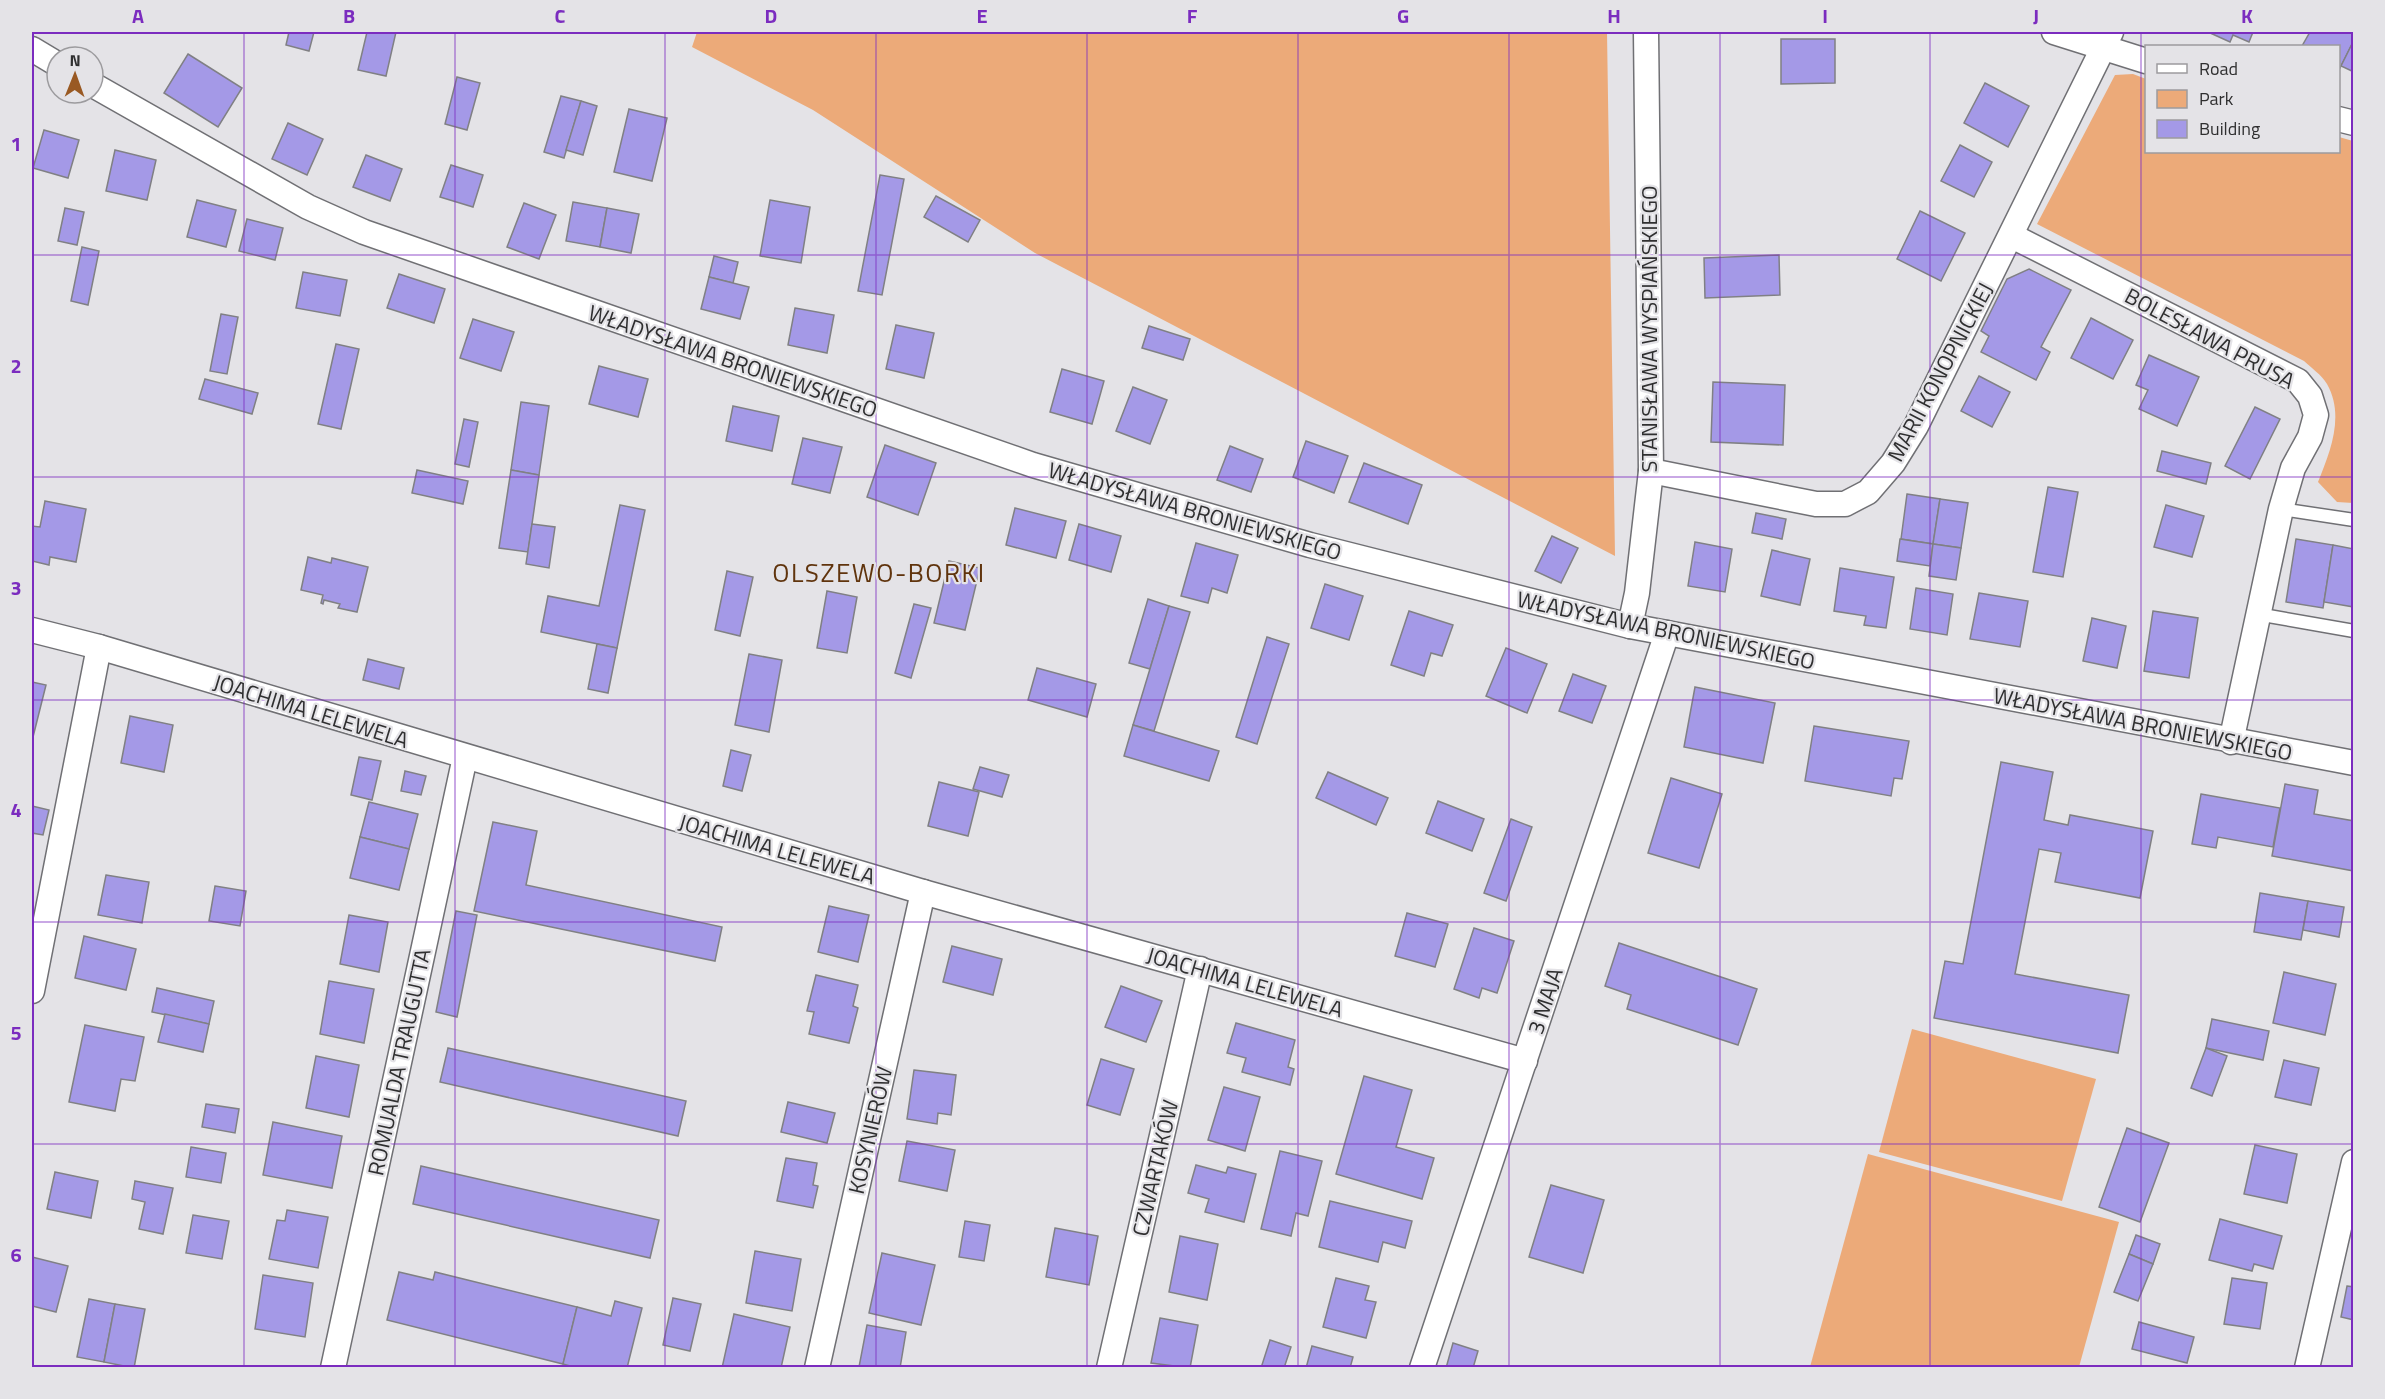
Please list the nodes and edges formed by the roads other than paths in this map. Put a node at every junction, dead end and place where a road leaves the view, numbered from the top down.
1 (1646, 32) edge
2 (2054, 32) edge
3 (2107, 40) edge
4 (32, 49) edge
5 (45, 57) edge
6 (2145, 60) edge
7 (105, 92) edge
8 (2012, 236) junction
9 (1651, 471) junction
10 (2281, 509) junction
11 (2354, 520) edge
12 (2257, 614) junction
13 (1630, 626) junction
14 (32, 630) edge
15 (2354, 631) edge
16 (1667, 633) junction
17 (99, 647) junction
18 (2231, 742) junction
19 (465, 757) junction
20 (2354, 763) edge
21 (923, 892) junction
22 (1200, 969) junction
23 (32, 991) edge
24 (1525, 1061) junction
25 (2353, 1168) edge
26 (333, 1368) edge
27 (817, 1368) edge
28 (1109, 1368) edge
29 (1422, 1368) edge
30 (2307, 1368) edge

1 - 9 street, STANISŁAWA WYSPIAŃSKIEGO
2 - 3 street
3 - 6 street
3 - 8 street, MARII KONOPNICKIEJ
4 - 5 street
7 - 13 street, WŁADYSŁAWA BRONIEWSKIEGO
8 - 9 street, MARII KONOPNICKIEJ
8 - 10 street, BOLESŁAWA PRUSA
9 - 13 street, STANISŁAWA WYSPIAŃSKIEGO
10 - 11 lane
10 - 12 street, BOLESŁAWA PRUSA
12 - 15 lane
12 - 18 street, BOLESŁAWA PRUSA
13 - 16 street, WŁADYSŁAWA BRONIEWSKIEGO
14 - 17 street, JOACHIMA LELEWELA
16 - 18 street, WŁADYSŁAWA BRONIEWSKIEGO
16 - 24 street, 3 MAJA
17 - 19 street, JOACHIMA LELEWELA
17 - 23 street
18 - 20 street, WŁADYSŁAWA BRONIEWSKIEGO
19 - 21 street, JOACHIMA LELEWELA
19 - 26 street, ROMUALDA TRAUGUTTA
21 - 22 street, JOACHIMA LELEWELA
21 - 27 street, KOSYNIERÓW
22 - 24 street, JOACHIMA LELEWELA
22 - 28 street, CZWARTAKÓW
24 - 29 street, 3 MAJA
25 - 30 street

